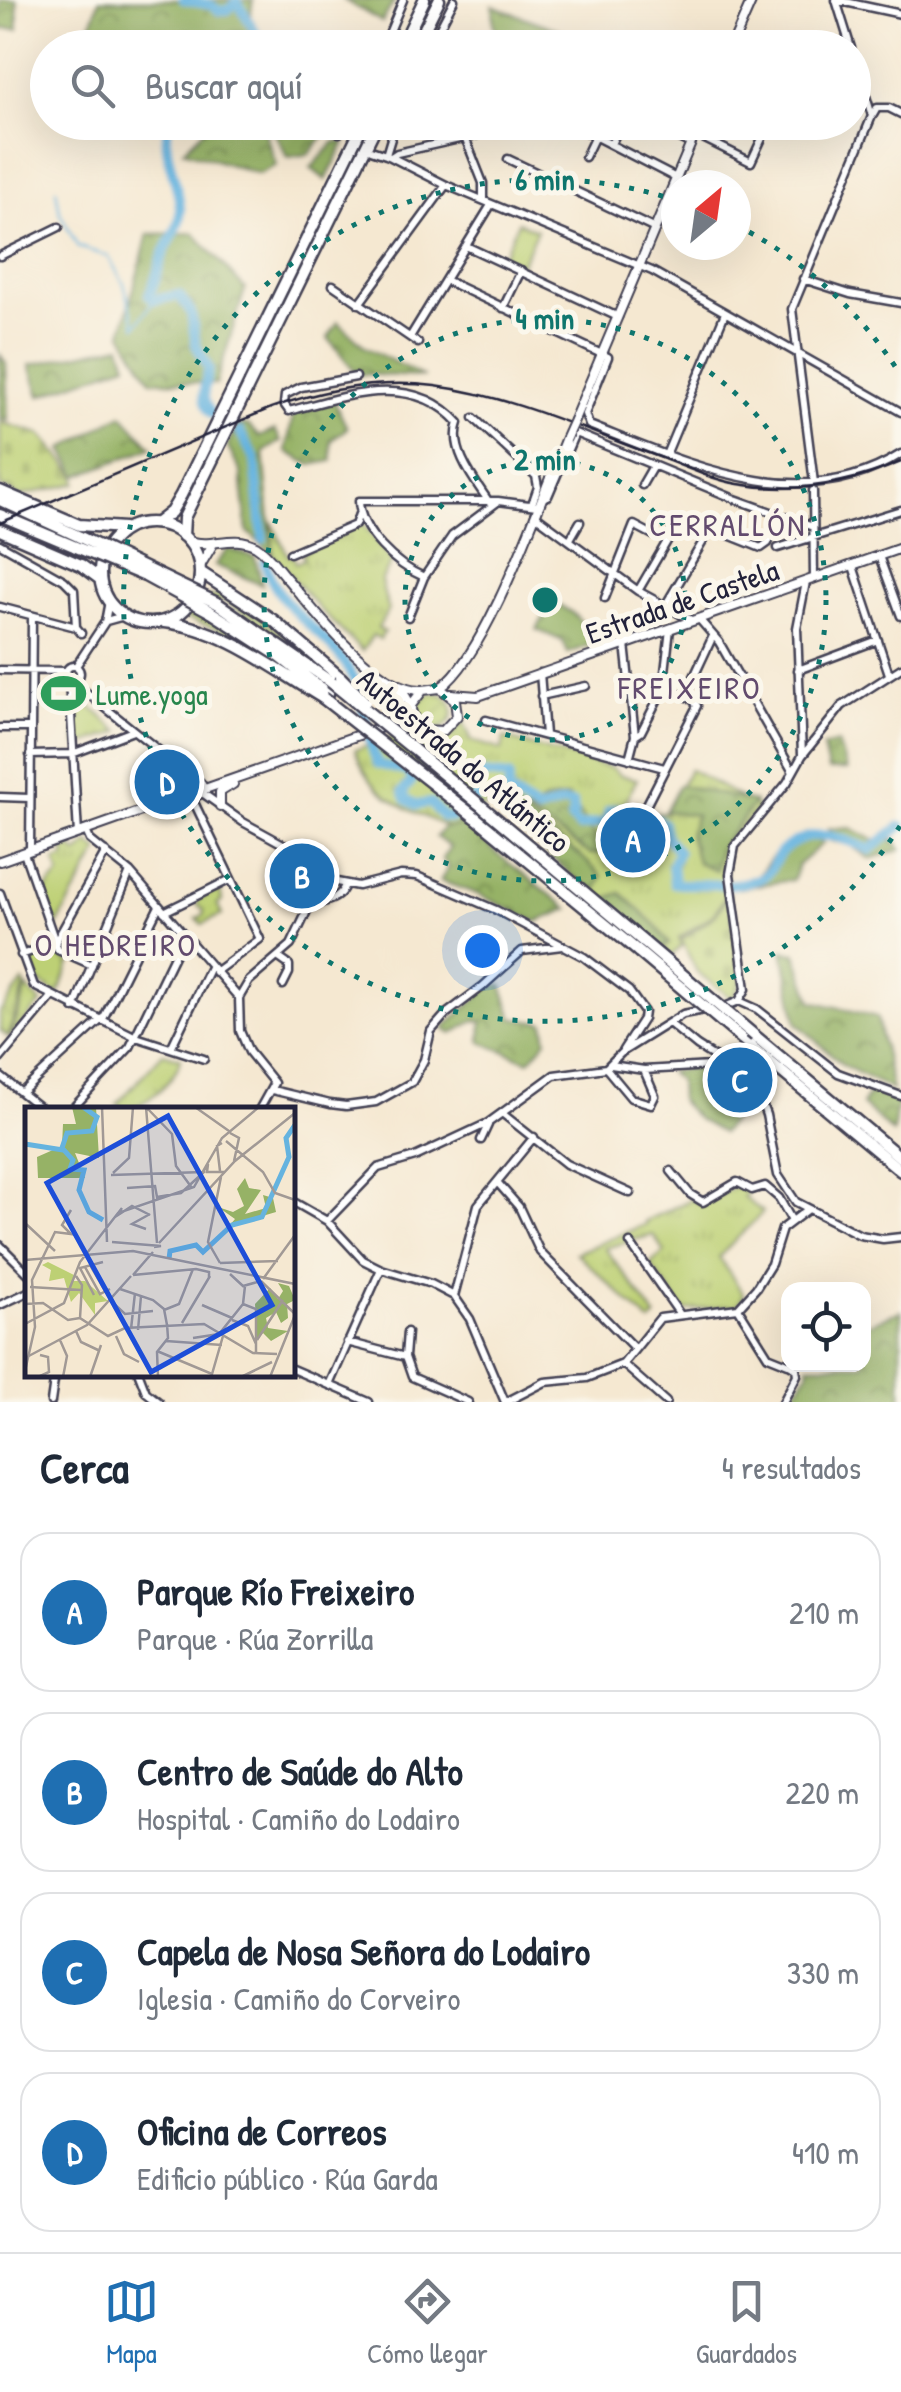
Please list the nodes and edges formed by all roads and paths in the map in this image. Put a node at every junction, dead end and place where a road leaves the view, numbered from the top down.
1 (403, 0) edge
2 (424, 0) edge
3 (439, 0) edge
4 (454, 0) edge
5 (752, 0) edge
6 (836, 0) edge
7 (901, 14) edge
8 (390, 30) edge
9 (410, 30) edge
10 (424, 30) edge
11 (438, 30) edge
12 (739, 30) edge
13 (845, 30) edge
14 (871, 113) edge
15 (901, 114) edge
16 (872, 116) joint
17 (355, 140) edge
18 (369, 140) edge
19 (392, 140) edge
20 (466, 140) joint
21 (593, 140) edge
22 (603, 140) edge
23 (613, 140) edge
24 (683, 140) edge
25 (693, 140) edge
26 (708, 140) edge
27 (762, 140) edge
28 (862, 140) edge
29 (611, 144) junction
30 (691, 144) junction
31 (371, 150) dead end
32 (389, 156) junction
33 (585, 157) dead end
34 (508, 159) dead end
35 (661, 170) edge
36 (680, 170) edge
37 (446, 185) junction
38 (487, 203) junction
39 (661, 214) edge
40 (59, 227) dead end
41 (655, 229) junction
42 (466, 246) junction
43 (0, 256) edge
44 (640, 266) junction
45 (521, 272) junction
46 (803, 279) junction
47 (444, 280) junction
48 (333, 285) dead end
49 (901, 303) edge
50 (359, 304) junction
51 (503, 308) junction
52 (725, 313) junction
53 (618, 317) junction
54 (410, 337) junction
55 (418, 342) dead end
56 (602, 355) junction
57 (798, 355) junction
58 (356, 377) dead end
59 (901, 412) edge
60 (474, 418) dead end
61 (901, 454) edge
62 (666, 455) junction
63 (653, 466) junction
64 (642, 485) dead end
65 (813, 487) junction
66 (0, 492) edge
67 (0, 500) edge
68 (498, 501) junction
69 (488, 502) junction
70 (536, 506) junction
71 (901, 510) edge
72 (360, 514) junction
73 (0, 515) edge
74 (780, 515) junction
75 (580, 522) dead end
76 (157, 523) junction
77 (676, 526) dead end
78 (813, 527) junction
79 (125, 528) junction
80 (0, 530) edge
81 (652, 535) dead end
82 (813, 536) junction
83 (186, 538) junction
84 (570, 539) junction
85 (78, 542) junction
86 (214, 543) junction
87 (0, 544) edge
88 (778, 548) dead end
89 (901, 548) edge
90 (290, 554) dead end
91 (879, 556) junction
92 (853, 566) junction
93 (200, 569) junction
94 (615, 575) junction
95 (424, 577) junction
96 (100, 579) junction
97 (810, 580) junction
98 (638, 591) junction
99 (605, 598) dead end
100 (109, 601) junction
101 (665, 606) junction
102 (0, 607) edge
103 (73, 611) junction
104 (32, 616) junction
105 (124, 616) junction
106 (901, 616) edge
107 (408, 617) dead end
108 (695, 620) junction
109 (105, 622) junction
110 (163, 622) junction
111 (66, 624) junction
112 (670, 628) junction
113 (79, 630) junction
114 (94, 634) junction
115 (714, 636) junction
116 (878, 640) junction
117 (625, 644) junction
118 (86, 651) junction
119 (901, 668) edge
120 (0, 670) edge
121 (31, 670) junction
122 (798, 670) junction
123 (376, 671) junction
124 (540, 673) junction
125 (889, 674) junction
126 (72, 677) junction
127 (390, 680) junction
128 (586, 686) dead end
129 (331, 688) junction
130 (440, 688) junction
131 (663, 689) junction
132 (423, 690) junction
133 (454, 691) junction
134 (473, 696) junction
135 (541, 696) junction
136 (685, 696) junction
137 (412, 706) junction
138 (456, 716) junction
139 (486, 720) dead end
140 (386, 725) junction
141 (417, 726) junction
142 (0, 728) edge
143 (30, 728) junction
144 (134, 731) junction
145 (544, 735) junction
146 (635, 736) junction
147 (72, 754) junction
148 (30, 755) junction
149 (802, 756) junction
150 (630, 759) junction
151 (178, 768) junction
152 (664, 768) junction
153 (793, 772) junction
154 (243, 776) junction
155 (195, 791) junction
156 (0, 798) edge
157 (29, 798) junction
158 (216, 804) junction
159 (646, 806) dead end
160 (479, 812) junction
161 (82, 832) junction
162 (27, 852) junction
163 (106, 852) junction
164 (0, 861) edge
165 (130, 872) junction
166 (231, 879) junction
167 (345, 886) junction
168 (0, 893) edge
169 (162, 909) junction
170 (184, 935) junction
171 (55, 943) junction
172 (564, 946) junction
173 (642, 948) junction
174 (21, 955) junction
175 (278, 957) junction
176 (92, 965) junction
177 (212, 969) junction
178 (283, 985) dead end
179 (52, 998) junction
180 (239, 998) junction
181 (739, 1001) junction
182 (74, 1008) junction
183 (99, 1020) junction
184 (669, 1023) junction
185 (136, 1037) junction
186 (171, 1048) junction
187 (622, 1052) junction
188 (204, 1058) dead end
189 (0, 1059) edge
190 (728, 1065) junction
191 (609, 1066) junction
192 (644, 1070) junction
193 (0, 1076) edge
194 (272, 1090) junction
195 (22, 1092) junction
196 (901, 1096) edge
197 (40, 1107) edge
198 (74, 1107) edge
199 (260, 1107) edge
200 (504, 1114) junction
201 (488, 1124) junction
202 (534, 1137) junction
203 (481, 1140) dead end
204 (901, 1155) edge
205 (672, 1171) dead end
206 (901, 1174) edge
207 (498, 1182) junction
208 (630, 1193) dead end
209 (295, 1203) edge
210 (808, 1210) junction
211 (328, 1220) junction
212 (792, 1221) junction
213 (901, 1237) edge
214 (630, 1243) dead end
215 (0, 1245) edge
216 (380, 1269) junction
217 (25, 1270) edge
218 (25, 1294) edge
219 (454, 1296) junction
220 (0, 1306) edge
221 (738, 1308) junction
222 (680, 1314) junction
223 (407, 1332) dead end
224 (347, 1342) junction
225 (635, 1349) junction
226 (405, 1357) junction
227 (781, 1361) edge
228 (623, 1364) junction
229 (295, 1369) edge
230 (797, 1372) edge
231 (55, 1377) edge
232 (140, 1377) edge
233 (330, 1385) junction
234 (51, 1402) edge
235 (159, 1402) edge
236 (369, 1402) edge
237 (468, 1402) edge
238 (506, 1402) edge
239 (666, 1402) edge
240 (783, 1402) edge

1 - 8 street
2 - 9 highway
3 - 10 highway
4 - 11 street
5 - 12 main road
6 - 7 street
6 - 13 street
14 - 16 street
15 - 16 street
17 - 76 highway
18 - 83 highway
19 - 32 street
20 - 32 street
20 - 38 street
21 - 33 street
22 - 29 street
23 - 29 street
24 - 30 street
25 - 30 main road
26 - 27 street
28 - 46 street
29 - 35 street
30 - 36 main road
31 - 32 street
32 - 37 street
34 - 41 street
37 - 38 street
37 - 50 street
38 - 42 street
38 - 44 street
39 - 41 main road
40 - 43 street
41 - 44 main road
42 - 45 street
42 - 47 street
44 - 52 street
44 - 53 main road
45 - 51 street
45 - 53 street
46 - 49 street
46 - 57 street
47 - 51 street
47 - 54 street
48 - 50 street
50 - 54 street
51 - 56 street
52 - 57 street
52 - 62 street
53 - 56 main road
54 - 55 street
56 - 62 street
56 - 70 main road, bridge
57 - 59 street
57 - 65 street
58 - 69 street
60 - 70 street
61 - 65 street
62 - 65 street
63 - 64 street
63 - 70 street
63 - 74 street
65 - 78 street
66 - 79 highway
67 - 85 highway, Autoestrada do Atlántico
68 - 69 street
68 - 70 street
68 - 95 street
69 - 72 street
70 - 84 street
70 - 133 main road
71 - 82 street
72 - 90 street
72 - 95 street
73 - 85 highway, Autoestrada do Atlántico
74 - 78 street
74 - 101 street
75 - 84 street
76 - 79 highway
76 - 83 highway
77 - 98 street
78 - 82 street
79 - 96 highway
80 - 96 highway
81 - 94 street
82 - 88 street
82 - 97 street
83 - 86 main road
83 - 93 highway
84 - 94 street
85 - 129 highway, Autoestrada do Atlántico, bridge
86 - 93 main road
86 - 123 main road
87 - 103 street
89 - 91 main road, Estrada de Castela
91 - 92 main road, Estrada de Castela
91 - 106 street
92 - 97 main road, Estrada de Castela
92 - 116 street
93 - 110 highway
93 - 129 highway
94 - 98 street
94 - 99 street
95 - 107 street
96 - 100 highway
97 - 108 main road, Estrada de Castela
97 - 122 street
98 - 101 street
100 - 105 highway
100 - 109 street
101 - 108 street
102 - 104 street
103 - 111 street
103 - 113 street
104 - 111 street
104 - 121 street
105 - 109 street
105 - 110 highway
108 - 112 main road, Estrada de Castela
108 - 115 street
109 - 114 street
110 - 129 highway
111 - 113 street
112 - 117 main road, Estrada de Castela
112 - 131 street
113 - 114 street
113 - 118 street
114 - 118 street
115 - 136 street
115 - 153 street
116 - 122 street
116 - 125 street
117 - 124 main road, Estrada de Castela
117 - 146 street
118 - 126 street
119 - 125 street
120 - 121 street
121 - 126 street
121 - 143 street
122 - 149 street
123 - 127 main road
123 - 140 main road
124 - 134 main road, Estrada de Castela
124 - 135 street
125 - 149 street
126 - 144 street
126 - 147 street
127 - 132 main road
127 - 137 main road
128 - 135 street
129 - 160 highway, Autoestrada do Atlántico, bridge
129 - 160 highway, Autoestrada do Atlántico, bridge
130 - 132 main road
130 - 133 main road
130 - 133 main road
131 - 136 street
131 - 146 street
132 - 137 main road
133 - 134 main road
133 - 138 main road
134 - 138 main road
135 - 145 street
136 - 152 street
137 - 140 main road
137 - 141 main road
138 - 141 main road
139 - 145 street
140 - 141 main road
140 - 154 main road
142 - 143 street
143 - 148 street
144 - 147 street
144 - 151 street
145 - 150 street
146 - 150 street
147 - 148 street
147 - 161 street
148 - 157 street
149 - 153 street
150 - 152 street
151 - 155 street
151 - 155 street
152 - 159 street
153 - 181 street
154 - 155 main road
154 - 158 main road
155 - 158 street
155 - 161 main road
155 - 166 street
156 - 157 street
157 - 162 street
158 - 167 street
160 - 173 highway, Autoestrada do Atlántico
161 - 162 main road
161 - 163 street
162 - 164 main road
162 - 171 street
163 - 165 street
163 - 171 street
165 - 169 street
165 - 176 street
166 - 169 street
166 - 177 street
167 - 172 street
167 - 175 street
168 - 174 street
169 - 170 street
169 - 183 street
170 - 177 street
170 - 185 street
171 - 174 street
171 - 176 street
172 - 187 street
172 - 194 street
173 - 204 highway, Autoestrada do Atlántico, bridge
173 - 206 highway, Autoestrada do Atlántico, bridge
174 - 179 street
175 - 178 street
175 - 180 street
176 - 182 street
177 - 180 street
177 - 186 street
179 - 182 street
179 - 189 street
180 - 194 street
181 - 184 street
181 - 196 street
182 - 183 street
183 - 185 street
183 - 195 street
184 - 187 street
184 - 190 street
185 - 186 street
185 - 198 street
186 - 188 street
187 - 191 street
190 - 192 street
190 - 210 street
191 - 192 street
191 - 192 street
191 - 200 street
193 - 195 street
194 - 199 street
195 - 197 street
200 - 201 street
200 - 202 street
201 - 203 street
201 - 211 street
202 - 207 street
202 - 208 street
205 - 212 street
207 - 219 street
207 - 225 street
209 - 211 street
210 - 212 street
210 - 213 street
211 - 216 street
212 - 221 street
214 - 222 street
215 - 217 street
216 - 219 street
216 - 224 street
218 - 220 street
219 - 238 street
221 - 222 street
221 - 227 street
222 - 225 street
223 - 226 street
224 - 226 street
224 - 233 street
225 - 228 street
226 - 237 street
228 - 238 street
228 - 239 street
229 - 233 street
230 - 240 street
231 - 234 street
232 - 235 street
233 - 236 street

